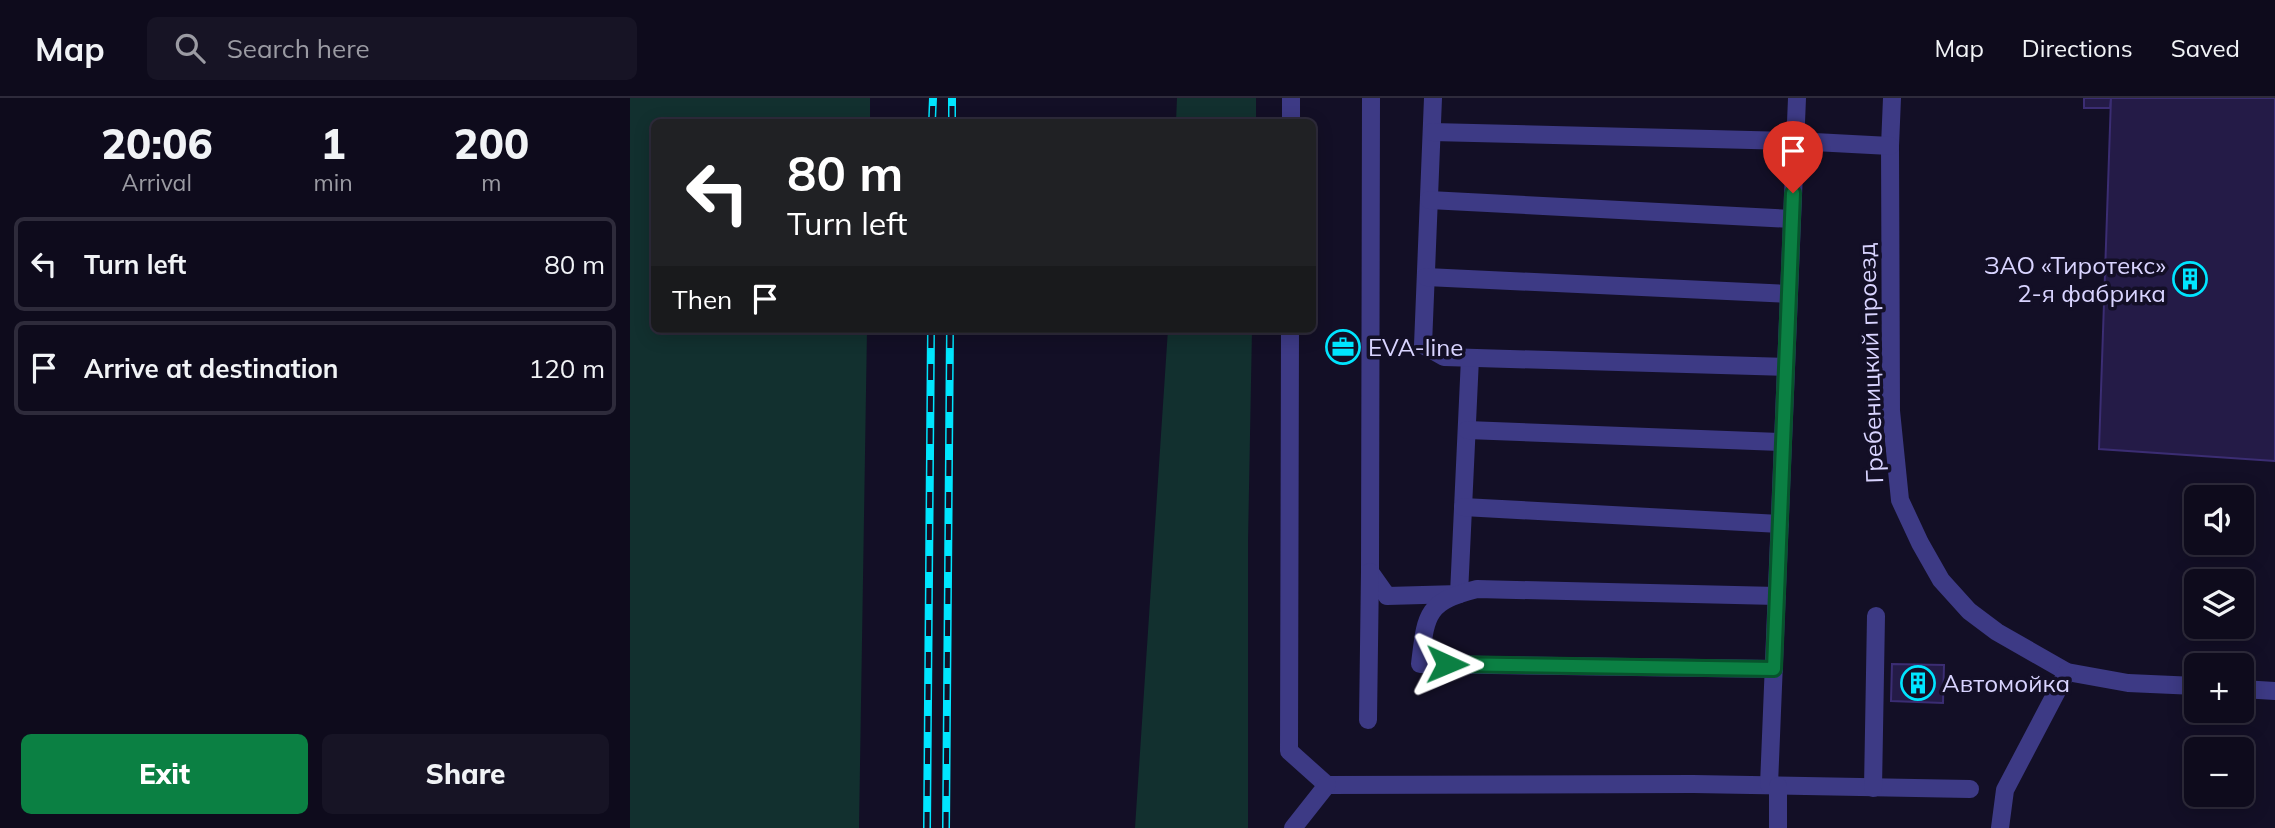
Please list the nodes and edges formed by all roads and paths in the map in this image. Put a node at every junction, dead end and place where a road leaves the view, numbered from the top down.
1 (1292, 98) edge
2 (1371, 98) edge
3 (1433, 98) edge
4 (1797, 98) edge
5 (1892, 98) edge
6 (1291, 119) edge
7 (1432, 132) junction
8 (1795, 141) junction
9 (1890, 146) junction
10 (1429, 200) junction
11 (1792, 219) junction
12 (1426, 277) junction
13 (1789, 294) junction
14 (1290, 333) edge
15 (1470, 358) junction
16 (1786, 367) junction
17 (1467, 430) junction
18 (1783, 442) junction
19 (1463, 507) junction
20 (1780, 524) junction
21 (1370, 572) junction
22 (1458, 594) junction
23 (1777, 596) junction
24 (1876, 617) dead end
25 (1774, 669) junction
26 (2067, 673) junction
27 (2184, 685) edge
28 (2254, 690) edge
29 (2275, 691) edge
30 (1368, 720) dead end
31 (1327, 785) junction
32 (1773, 786) junction
33 (1873, 788) junction
34 (1970, 789) dead end
35 (1293, 828) edge
36 (1777, 828) edge
37 (2000, 828) edge

1 - 6 street
2 - 21 street
3 - 7 street
4 - 8 street
5 - 9 street, Гребеницкий проезд
7 - 8 street
7 - 10 street
8 - 9 street
8 - 11 street
9 - 26 street, Гребеницкий проезд
10 - 11 street
10 - 12 street
11 - 13 street
12 - 13 street
12 - 15 street
13 - 16 street
14 - 31 street
15 - 16 street
15 - 17 street
16 - 18 street
17 - 18 street
17 - 19 street
18 - 20 street
19 - 20 street
19 - 22 street
20 - 23 street
21 - 22 street
21 - 30 street
22 - 23 street
22 - 25 street
23 - 25 street
24 - 33 street
25 - 32 street
26 - 27 street, Гребеницкий проезд
26 - 37 street
28 - 29 street
31 - 32 street
31 - 35 street
32 - 33 street
32 - 36 street
33 - 34 street

